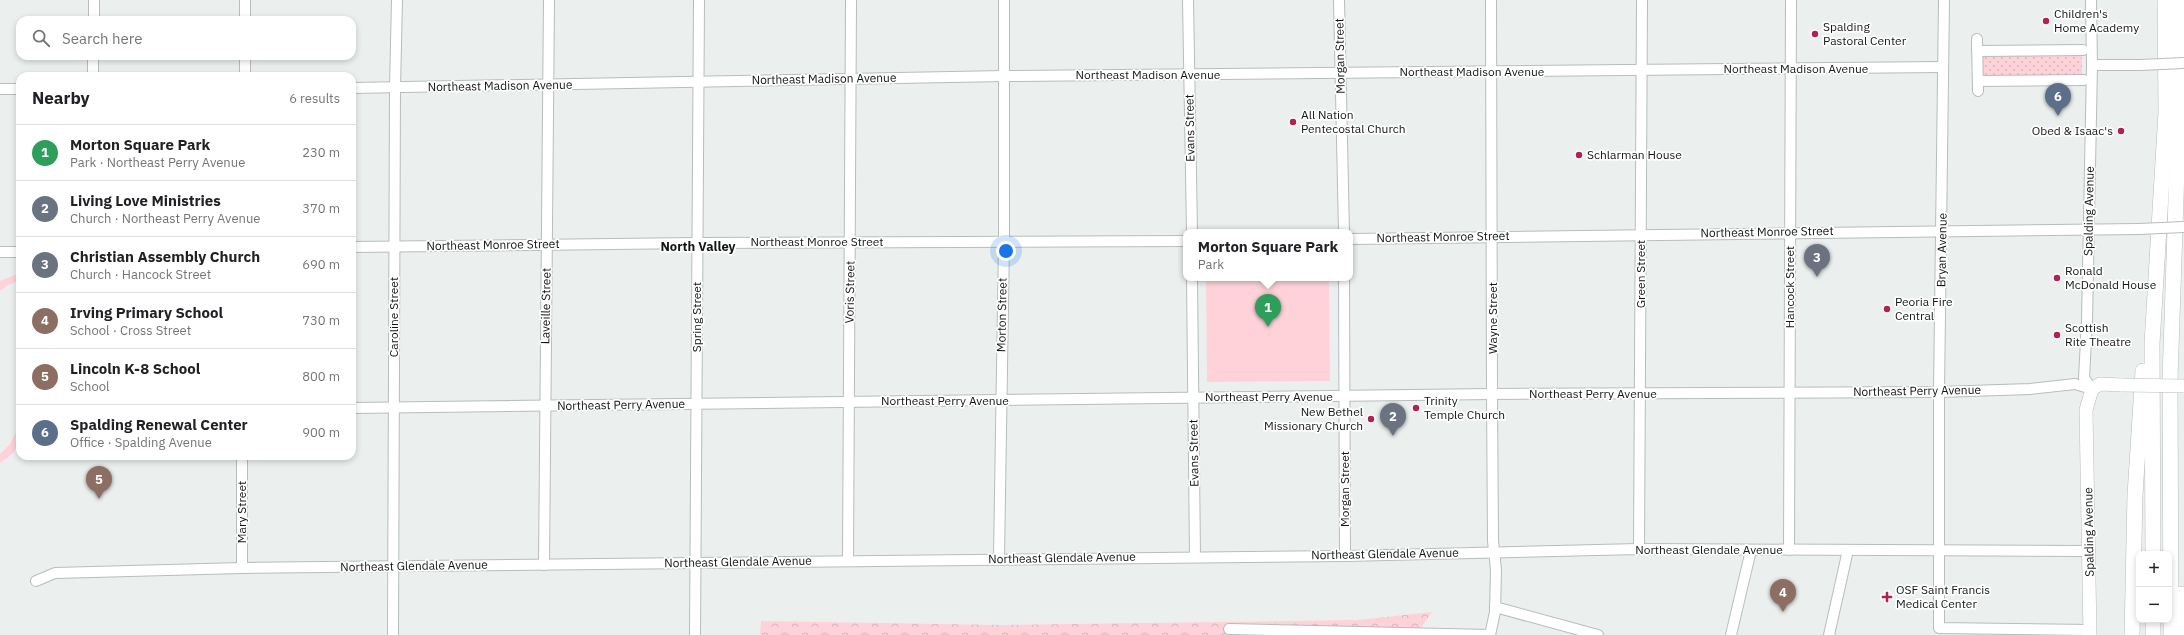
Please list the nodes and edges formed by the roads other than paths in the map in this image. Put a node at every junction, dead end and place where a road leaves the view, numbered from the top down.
1 (94, 0) edge
2 (245, 0) edge
3 (397, 0) edge
4 (548, 0) edge
5 (699, 0) edge
6 (852, 0) edge
7 (1004, 0) edge
8 (1188, 0) edge
9 (1339, 0) edge
10 (1491, 0) edge
11 (1642, 0) edge
12 (1791, 0) edge
13 (1944, 0) edge
14 (2091, 0) edge
15 (2162, 0) edge
16 (2166, 0) edge
17 (2178, 0) edge
18 (94, 16) edge
19 (245, 16) edge
20 (1976, 39) dead end
21 (2166, 44) junction
22 (2083, 50) dead end
23 (1977, 51) junction
24 (2184, 59) edge
25 (93, 60) edge
26 (245, 60) edge
27 (2092, 65) junction
28 (1943, 67) junction
29 (1791, 68) junction
30 (1642, 70) junction
31 (2182, 70) edge
32 (1491, 71) junction
33 (93, 72) edge
34 (245, 72) edge
35 (1341, 73) junction
36 (1189, 75) junction
37 (1005, 76) junction
38 (850, 79) junction
39 (2084, 80) dead end
40 (699, 82) junction
41 (547, 84) junction
42 (356, 88) edge
43 (394, 88) junction
44 (0, 89) edge
45 (16, 89) edge
46 (2184, 227) edge
47 (1192, 229) edge
48 (1344, 229) edge
49 (1943, 230) junction
50 (2088, 230) junction
51 (1790, 232) junction
52 (1641, 234) junction
53 (1493, 235) junction
54 (1353, 239) edge
55 (1183, 241) edge
56 (851, 242) junction
57 (1004, 242) junction
58 (697, 243) junction
59 (547, 244) junction
60 (394, 247) junction
61 (356, 248) edge
62 (0, 252) edge
63 (16, 252) edge
64 (1192, 281) edge
65 (1344, 281) edge
66 (2171, 333) junction
67 (2152, 344) junction
68 (2184, 386) edge
69 (2092, 389) junction
70 (1790, 392) junction
71 (1939, 392) junction
72 (1640, 393) junction
73 (1492, 394) junction
74 (1345, 396) junction
75 (1193, 397) junction
76 (1000, 401) junction
77 (848, 402) junction
78 (697, 404) junction
79 (545, 405) junction
80 (356, 408) edge
81 (394, 408) junction
82 (242, 460) edge
83 (1639, 549) junction
84 (1939, 549) junction
85 (1751, 550) junction
86 (1789, 550) junction
87 (1848, 550) junction
88 (2089, 551) junction
89 (2153, 551) edge
90 (1494, 552) junction
91 (1345, 556) junction
92 (1195, 557) junction
93 (999, 558) junction
94 (848, 560) junction
95 (696, 563) junction
96 (544, 565) junction
97 (393, 566) junction
98 (242, 568) junction
99 (36, 581) dead end
100 (1495, 607) junction
101 (2153, 623) edge
102 (1229, 629) dead end
103 (2090, 633) edge
104 (2184, 634) edge
105 (393, 635) edge
106 (695, 635) edge
107 (1490, 635) edge
108 (1598, 635) edge
109 (1731, 635) edge
110 (1829, 635) edge
111 (2132, 635) edge
112 (2153, 635) edge
113 (2171, 635) edge

1 - 18 street
2 - 19 street
3 - 43 street, Caroline Street
4 - 41 street, Laveille Street
5 - 40 street, Spring Street
6 - 38 street, Voris Street
7 - 37 street, Morton Street
8 - 36 street, Evans Street
9 - 35 street, Morgan Street
10 - 32 street, Wayne Street
11 - 30 street, Green Street
12 - 29 street, Hancock Street
13 - 28 street, Bryan Avenue
14 - 27 street, Spalding Avenue
15 - 21 highway
16 - 21 highway
17 - 31 highway
20 - 23 street
21 - 67 highway
22 - 23 street
23 - 39 street
24 - 31 highway
25 - 33 street
26 - 34 street
27 - 31 street, bridge
27 - 50 street, Spalding Avenue
28 - 29 street, Northeast Madison Avenue
28 - 49 street, Bryan Avenue
29 - 30 street, Northeast Madison Avenue
29 - 51 street, Hancock Street
30 - 32 street, Northeast Madison Avenue
30 - 52 street, Green Street
31 - 66 highway
32 - 35 street, Northeast Madison Avenue
32 - 53 street, Wayne Street
35 - 36 street, Northeast Madison Avenue
35 - 48 street, Morgan Street
36 - 37 street, Northeast Madison Avenue
36 - 47 street, Evans Street
37 - 38 street, Northeast Madison Avenue
37 - 57 street, Morton Street
38 - 40 street, Northeast Madison Avenue
38 - 56 street, Voris Street
40 - 41 street, Northeast Madison Avenue
40 - 58 street, Spring Street
41 - 43 street, Northeast Madison Avenue
41 - 59 street, Laveille Street
42 - 43 street, Northeast Madison Avenue
43 - 60 street, Caroline Street
44 - 45 street
46 - 50 street, Northeast Monroe Street, bridge
49 - 50 street, Northeast Monroe Street
49 - 51 street, Northeast Monroe Street
49 - 71 street, Bryan Avenue
50 - 69 street, Spalding Avenue
51 - 52 street, Northeast Monroe Street
51 - 70 street, Hancock Street
52 - 53 street, Northeast Monroe Street
52 - 72 street, Green Street
53 - 54 street, Northeast Monroe Street
53 - 73 street, Wayne Street
55 - 57 street, Northeast Monroe Street
56 - 57 street, Northeast Monroe Street
56 - 58 street, Northeast Monroe Street
56 - 77 street, Voris Street
57 - 76 street, Morton Street
58 - 59 street, Northeast Monroe Street
58 - 78 street, Spring Street
59 - 60 street, Northeast Monroe Street
59 - 79 street, Laveille Street
60 - 61 street, Northeast Monroe Street
60 - 81 street, Caroline Street
62 - 63 street
64 - 75 street, Evans Street
65 - 74 street, Morgan Street
66 - 104 highway
66 - 113 highway
67 - 89 highway
67 - 111 highway
68 - 69 main road, Northeast Perry Avenue, bridge
69 - 71 street, Northeast Perry Avenue
69 - 88 main road, Spalding Avenue
70 - 71 street, Northeast Perry Avenue
70 - 72 street, Northeast Perry Avenue
70 - 86 street, Hancock Street
71 - 84 street, Bryan Avenue
72 - 73 street, Northeast Perry Avenue
72 - 83 street, Green Street
73 - 74 street, Northeast Perry Avenue
73 - 90 street, Wayne Street
74 - 75 street, Northeast Perry Avenue
74 - 91 street, Morgan Street
75 - 76 street, Northeast Perry Avenue
75 - 92 street, Evans Street
76 - 77 street, Northeast Perry Avenue
76 - 93 street, Morton Street
77 - 78 street, Northeast Perry Avenue
77 - 94 street, Voris Street
78 - 79 street, Northeast Perry Avenue
78 - 95 street, Spring Street
79 - 81 street, Northeast Perry Avenue
79 - 96 street, Laveille Street
80 - 81 street, Northeast Perry Avenue
81 - 97 street, Caroline Street
82 - 98 street, Mary Street
83 - 85 street, Northeast Glendale Avenue
83 - 90 street, Northeast Glendale Avenue
84 - 87 street, Northeast Glendale Avenue
84 - 88 street, Northeast Glendale Avenue
84 - 103 street, Bryan Avenue
85 - 86 street, Northeast Glendale Avenue
85 - 109 street
86 - 87 street, Northeast Glendale Avenue
87 - 110 street
88 - 103 main road, Spalding Avenue
90 - 91 street, Northeast Glendale Avenue
90 - 100 street, Wayne Street
91 - 92 street, Northeast Glendale Avenue
92 - 93 street, Northeast Glendale Avenue
93 - 94 street, Northeast Glendale Avenue
94 - 95 street, Northeast Glendale Avenue
95 - 96 street, Northeast Glendale Avenue
95 - 106 street, Spring Street
96 - 97 street, Northeast Glendale Avenue
97 - 98 street, Northeast Glendale Avenue
97 - 105 street, Caroline Street
98 - 99 street, Northeast Glendale Avenue
100 - 107 street, Wayne Street
100 - 108 street
101 - 112 highway
102 - 107 street

